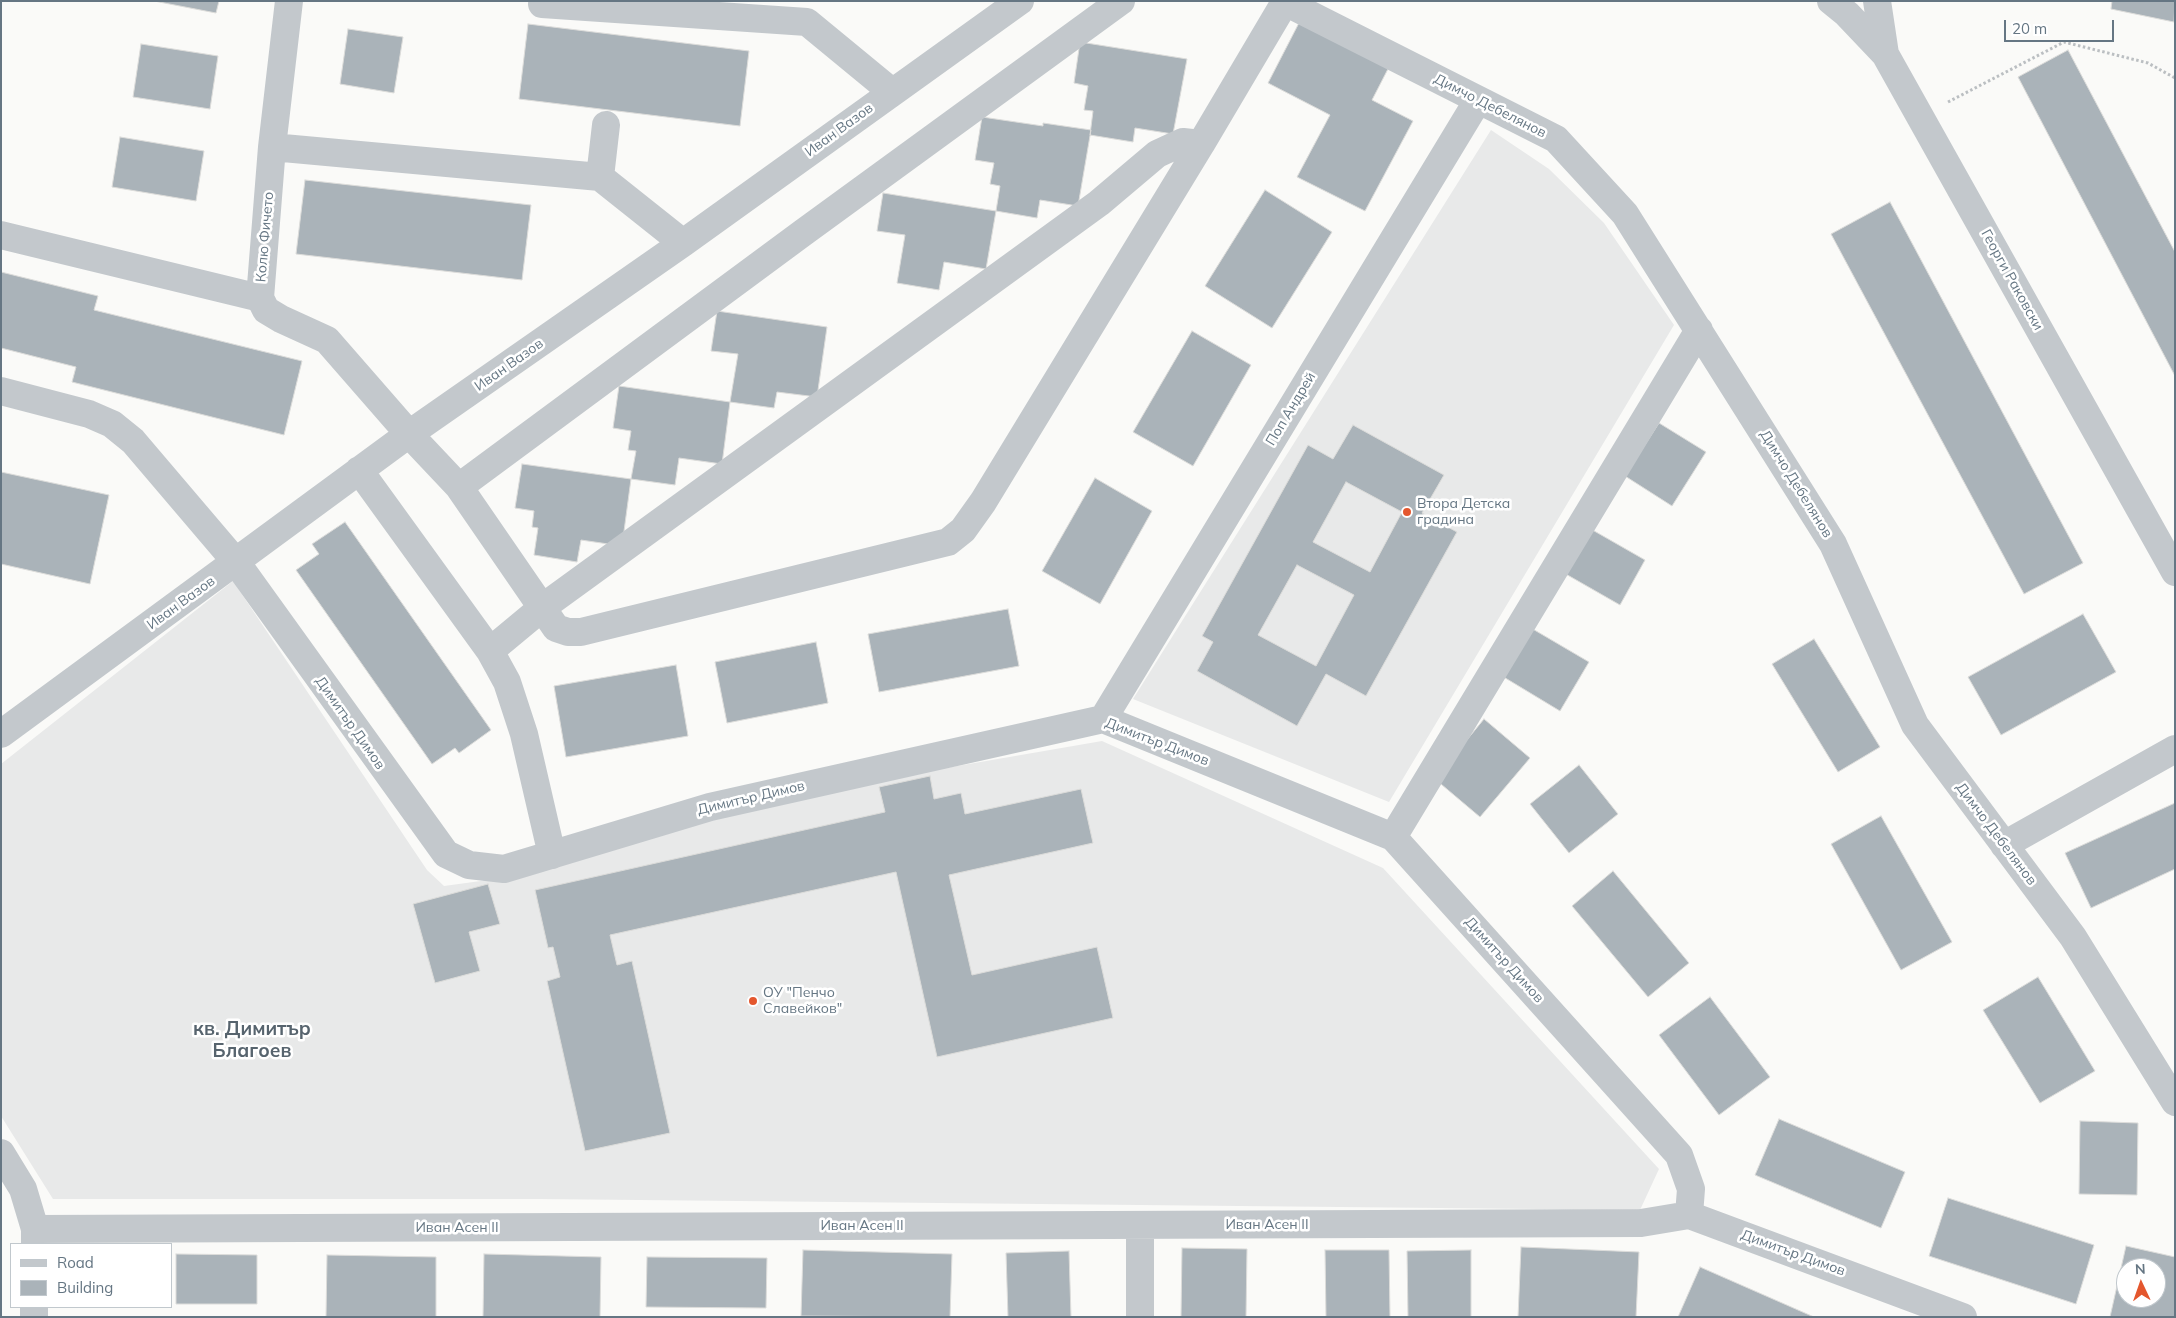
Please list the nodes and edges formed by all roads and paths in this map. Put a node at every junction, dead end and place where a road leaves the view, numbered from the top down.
1 (289, 1) edge
2 (1020, 1) edge
3 (1121, 1) edge
4 (1831, 1) edge
5 (1877, 1) edge
6 (1284, 2) edge
7 (542, 4) dead end
8 (806, 12) edge
9 (1886, 54) junction
10 (2175, 78) edge
11 (892, 92) junction
12 (1478, 100) junction
13 (1921, 116) junction
14 (606, 125) dead end
15 (1201, 144) junction
16 (272, 147) junction
17 (600, 177) junction
18 (1, 235) edge
19 (683, 244) junction
20 (260, 298) junction
21 (1699, 330) junction
22 (1, 391) edge
23 (409, 434) junction
24 (360, 470) junction
25 (459, 488) junction
26 (236, 562) junction
27 (2175, 572) edge
28 (543, 607) junction
29 (490, 650) junction
30 (1103, 719) junction
31 (1, 734) edge
32 (2175, 749) edge
33 (1393, 837) junction
34 (2004, 845) junction
35 (552, 855) junction
36 (2175, 1102) edge
37 (1, 1153) edge
38 (1689, 1215) junction
39 (1140, 1225) junction
40 (35, 1237) edge
41 (1140, 1317) edge
42 (1963, 1317) edge

1 - 16 street, Колю Фичето
2 - 11 street, Иван Вазов
3 - 25 street
4 - 9 street, Георги Раковски
5 - 9 street
6 - 12 street, Димчо Дебелянов
6 - 15 street, Колю Фичето
7 - 8 street
8 - 11 street
9 - 13 street, Георги Раковски
10 - 13 path
11 - 19 street, Иван Вазов
12 - 21 street, Димчо Дебелянов
12 - 30 street, Поп Андрей
13 - 27 street, Георги Раковски
14 - 17 street
15 - 28 street
15 - 28 street, Колю Фичето
16 - 17 street
16 - 20 street, Колю Фичето
17 - 19 street
18 - 20 street
19 - 23 street, Иван Вазов
20 - 23 street, Колю Фичето
21 - 33 street
21 - 34 street, Димчо Дебелянов
22 - 26 street, Димитър Димов
23 - 24 street, Иван Вазов
23 - 25 street, Колю Фичето
24 - 26 street, Иван Вазов
24 - 29 street
25 - 28 street, Колю Фичето
26 - 31 street, Иван Вазов
26 - 35 street, Димитър Димов
28 - 29 street
29 - 35 street
30 - 33 street, Димитър Димов
30 - 35 street, Димитър Димов
32 - 34 street
33 - 38 street, Димитър Димов
34 - 36 street, Димчо Дебелянов
37 - 40 street
38 - 39 street, Иван Асен II
38 - 42 street, Димитър Димов
39 - 40 street, Иван Асен II
39 - 41 street

